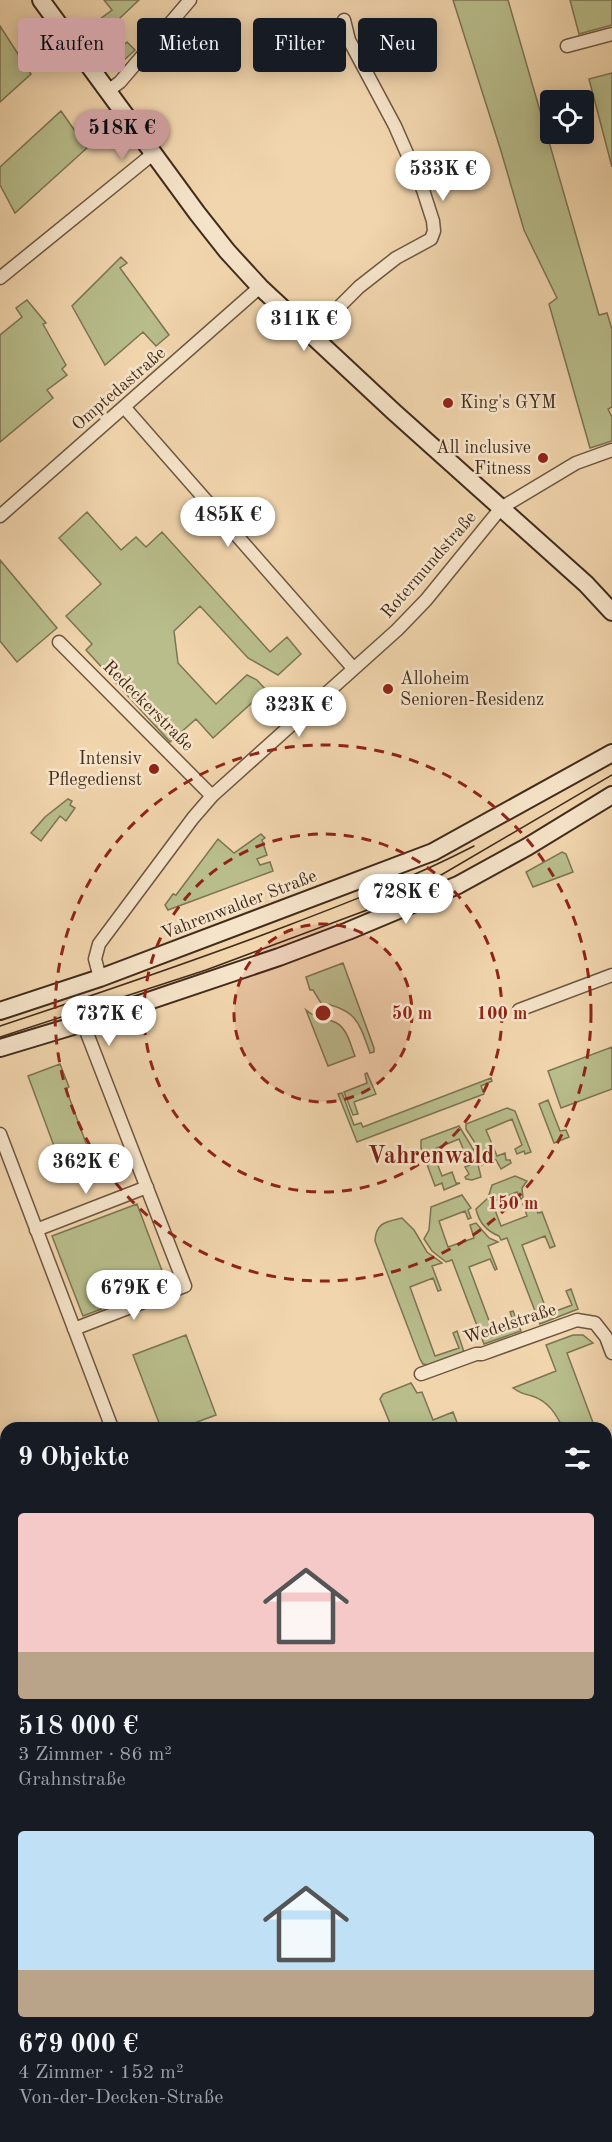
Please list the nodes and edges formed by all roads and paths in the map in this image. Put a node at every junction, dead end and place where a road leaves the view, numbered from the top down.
1 (41, 0) edge
2 (190, 0) edge
3 (346, 28) edge
4 (612, 34) edge
5 (567, 46) dead end
6 (108, 91) junction
7 (154, 153) junction
8 (0, 278) edge
9 (260, 288) junction
10 (312, 335) junction
11 (125, 408) junction
12 (612, 450) edge
13 (501, 508) junction
14 (0, 516) edge
15 (612, 612) edge
16 (59, 642) dead end
17 (353, 668) junction
18 (612, 753) edge
19 (612, 795) edge
20 (212, 796) junction
21 (612, 975) edge
22 (100, 978) junction
23 (519, 1010) dead end
24 (0, 1011) edge
25 (83, 1023) junction
26 (0, 1048) edge
27 (0, 1134) edge
28 (147, 1187) junction
29 (36, 1230) junction
30 (74, 1329) junction
31 (612, 1353) edge
32 (421, 1374) dead end
33 (110, 1422) edge

1 - 6 main road
2 - 6 street
3 - 10 street
4 - 5 street
6 - 7 main road
7 - 8 street
7 - 9 main road
9 - 10 main road
9 - 11 street, Omptedastraße
10 - 13 main road
11 - 14 street, Omptedastraße
11 - 17 street
12 - 13 street, Rotermundstraße
13 - 15 main road
13 - 17 street, Rotermundstraße
16 - 20 street, Redeckerstraße
17 - 20 street, Rotermundstraße
18 - 22 main road, Vahrenwalder Straße
19 - 25 main road
20 - 22 street, Rotermundstraße
21 - 23 street
22 - 24 main road, Vahrenwalder Straße
25 - 26 main road
25 - 28 street
27 - 29 street
28 - 29 street
28 - 30 street
29 - 30 street
30 - 33 street
31 - 32 street, Wedelstraße

